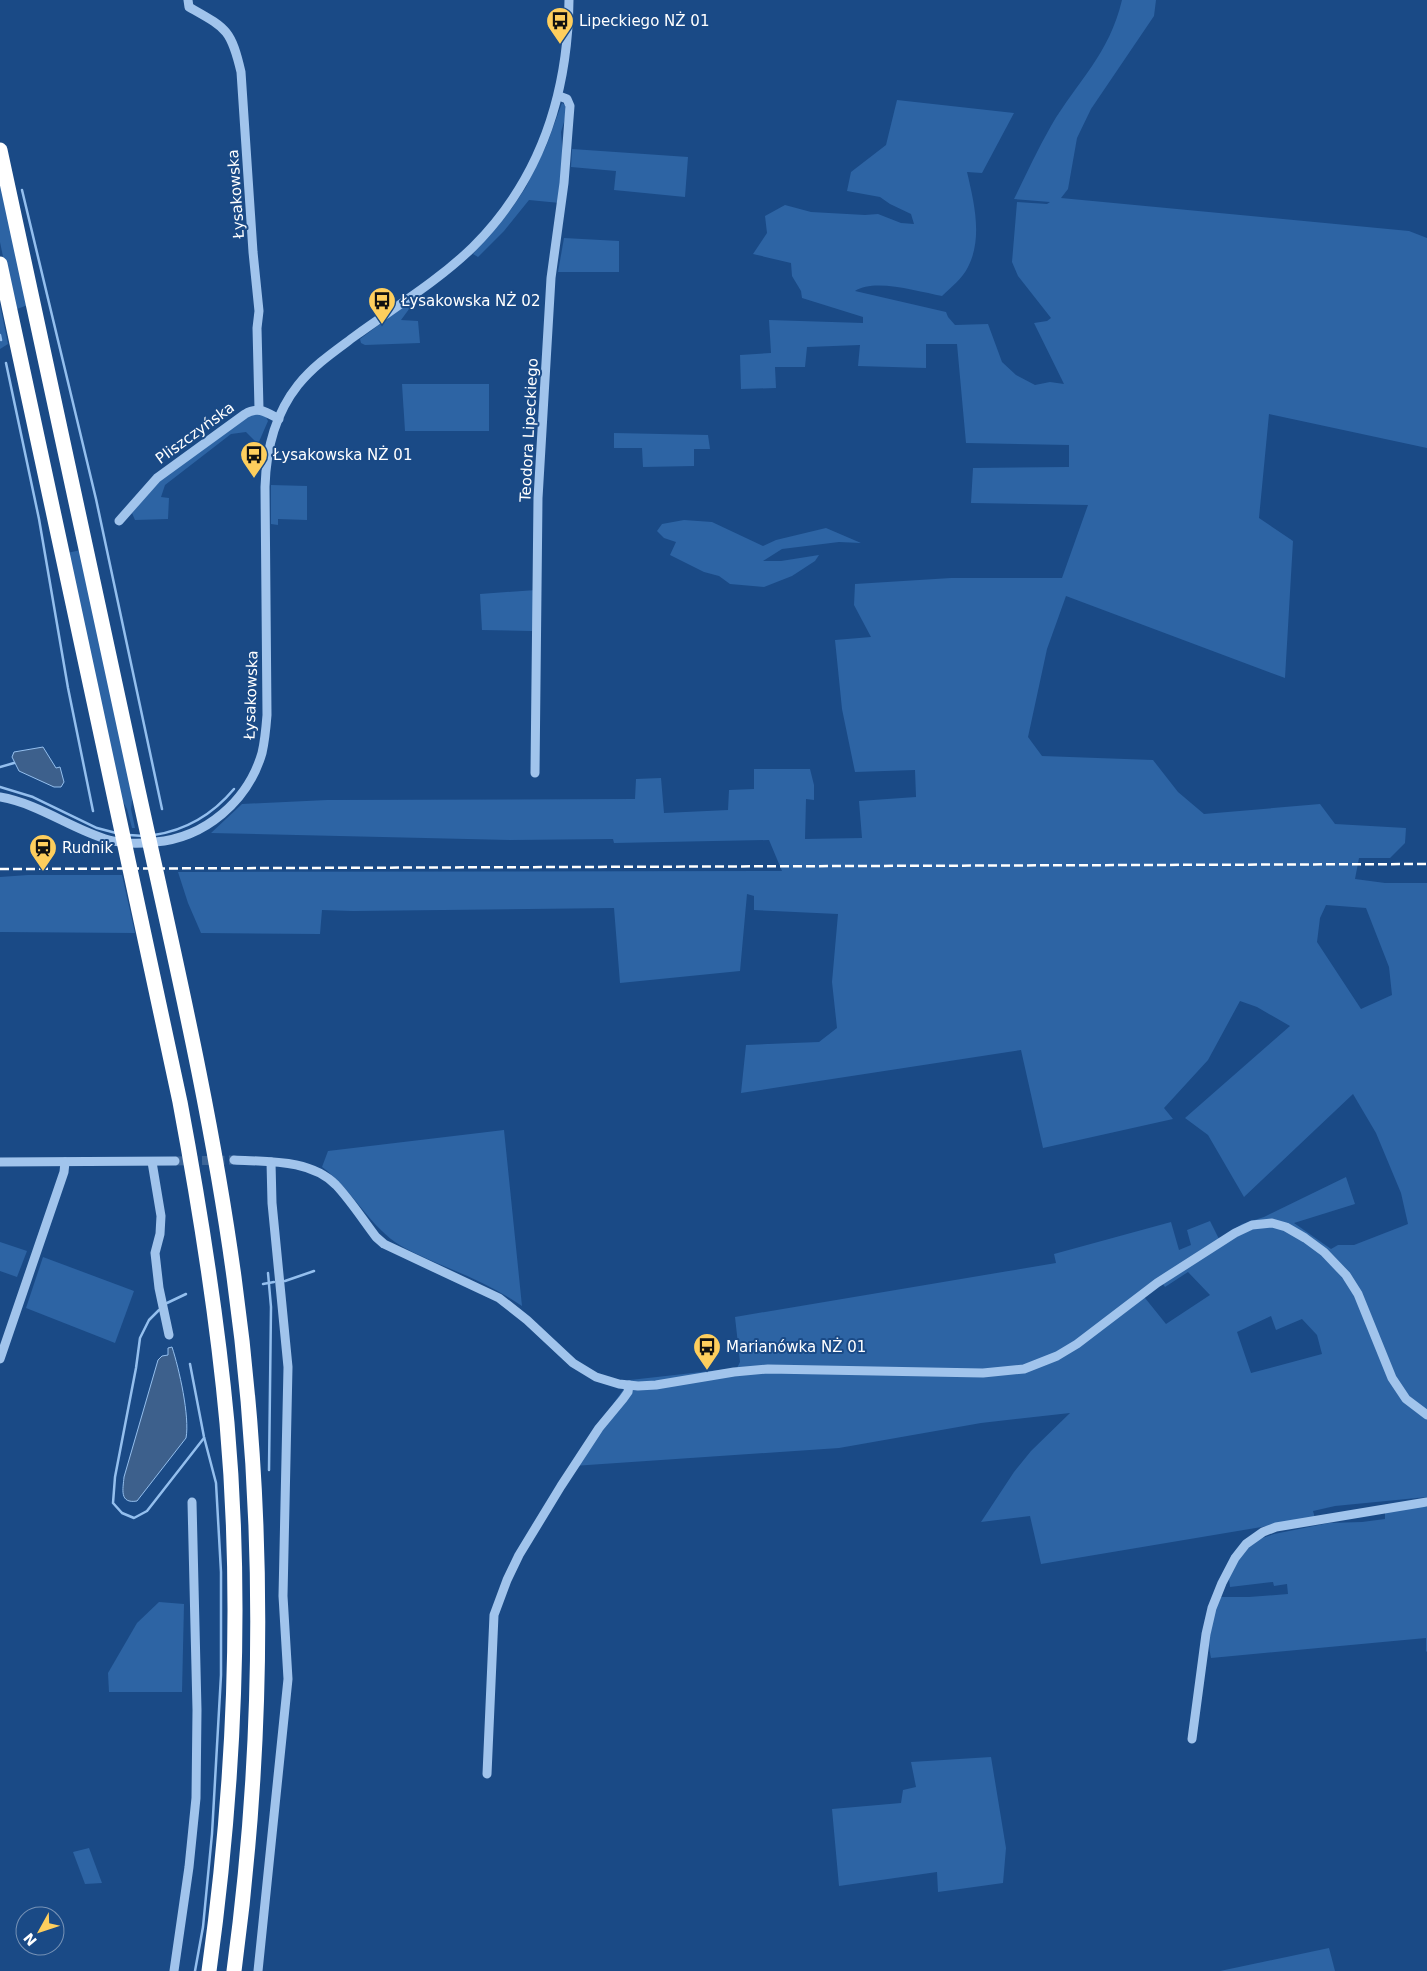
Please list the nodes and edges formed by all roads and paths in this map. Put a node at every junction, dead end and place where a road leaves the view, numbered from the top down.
1 (188, 0) edge
2 (569, 0) edge
3 (559, 96) junction
4 (0, 150) edge
5 (0, 264) edge
6 (259, 409) junction
7 (279, 419) junction
8 (119, 521) dead end
9 (535, 773) dead end
10 (0, 797) edge
11 (234, 1160) tunnel mouth
12 (175, 1161) tunnel mouth
13 (0, 1162) edge
14 (65, 1162) junction
15 (152, 1162) junction
16 (271, 1162) junction
17 (169, 1335) dead end
18 (0, 1359) edge
19 (629, 1385) junction
20 (1427, 1414) edge
21 (192, 1502) dead end
22 (1427, 1502) edge
23 (1192, 1739) dead end
24 (487, 1774) dead end
25 (174, 1971) edge
26 (209, 1971) edge
27 (234, 1971) edge
28 (258, 1971) edge

1 - 6 street, Łysakowska
2 - 3 street
3 - 7 street
3 - 9 street, Teodora Lipeckiego
4 - 27 highway
5 - 26 highway
6 - 7 street, Pliszczyńska
6 - 8 street, Pliszczyńska
7 - 10 street, Łysakowska
11 - 16 street
12 - 15 street
13 - 14 street
14 - 15 street
14 - 18 street
15 - 17 street
16 - 19 street
16 - 28 street
19 - 20 street
19 - 24 street
21 - 25 street
22 - 23 street

